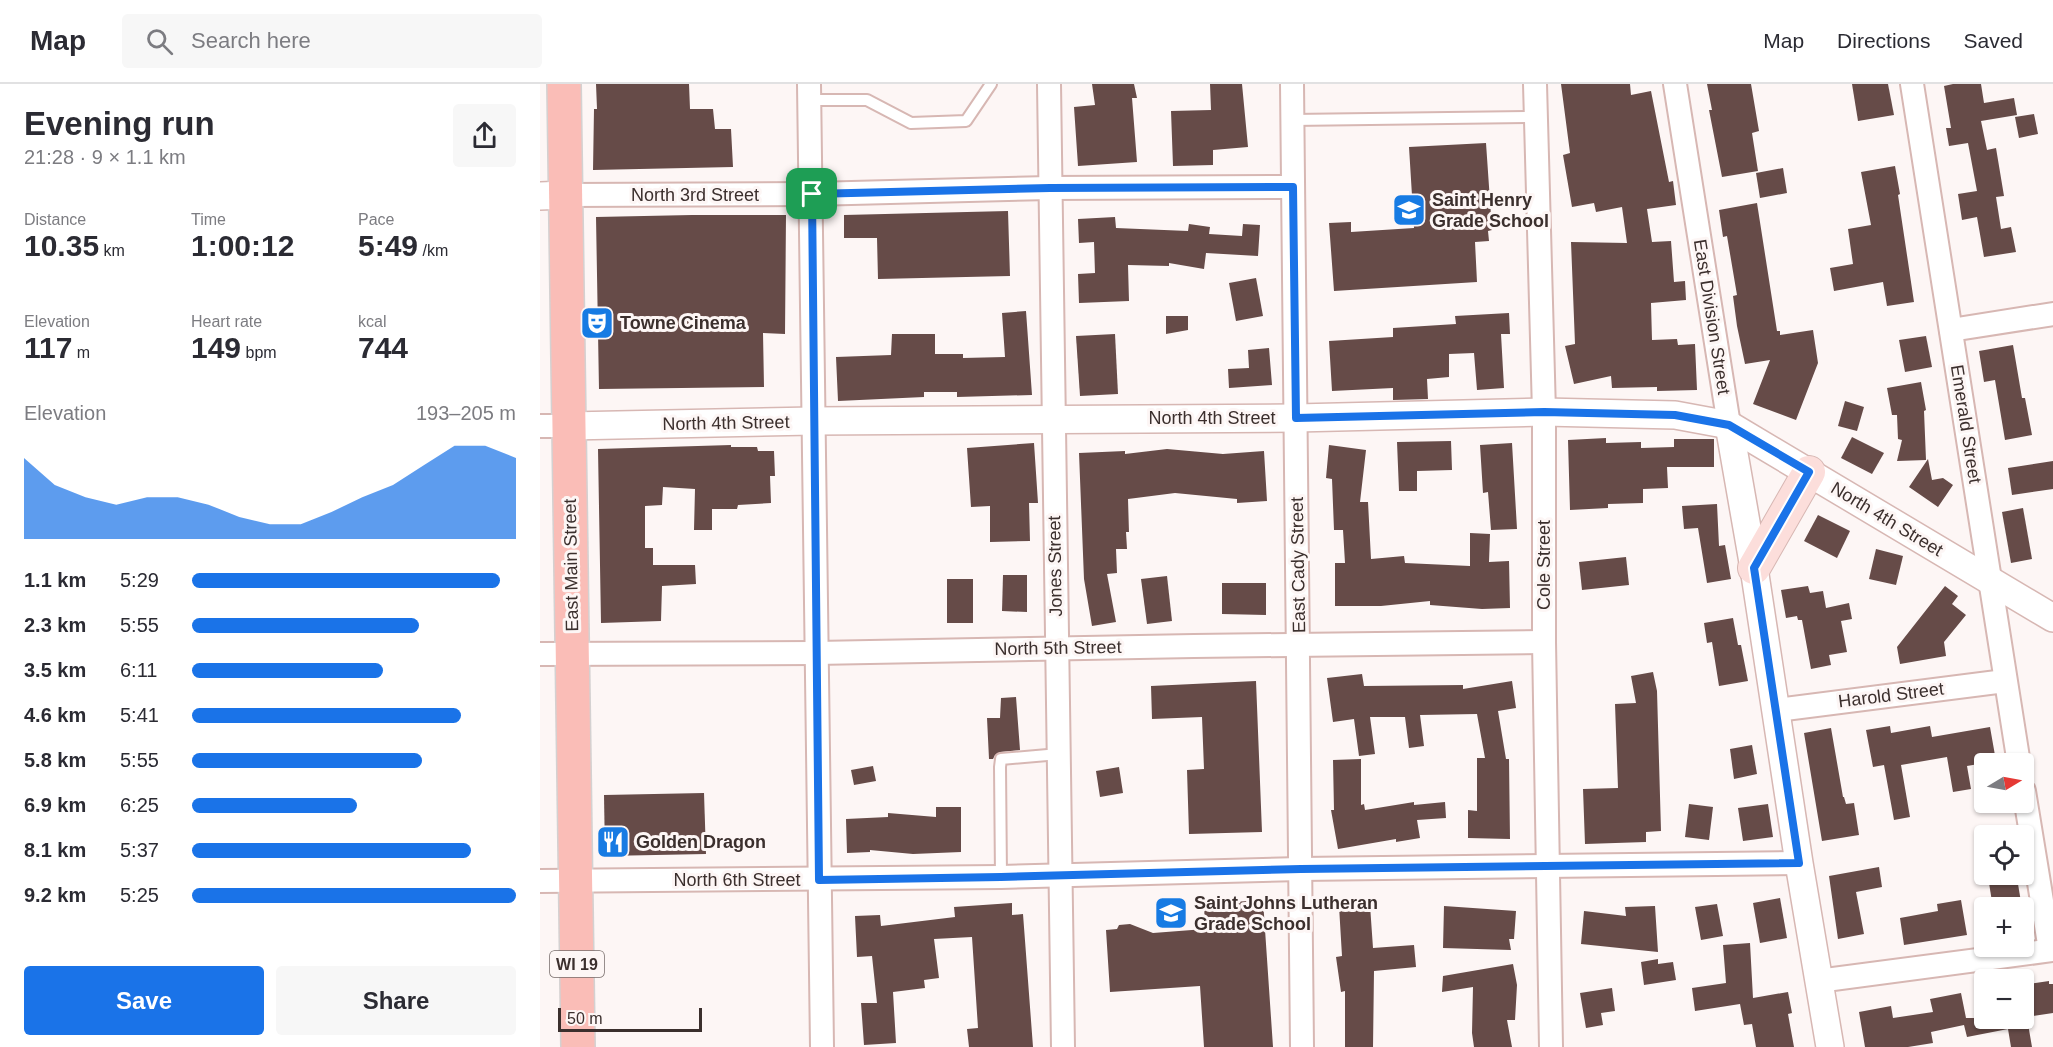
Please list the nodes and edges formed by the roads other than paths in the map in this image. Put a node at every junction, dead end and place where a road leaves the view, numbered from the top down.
1 (564, 84) edge
2 (992, 84) edge
3 (1049, 84) edge
4 (1292, 84) edge
5 (1535, 84) edge
6 (1675, 84) edge
7 (1912, 84) edge
8 (810, 92) edge
9 (1536, 117) junction
10 (1292, 120) junction
11 (1293, 187) junction
12 (1050, 188) junction
13 (812, 194) junction
14 (553, 196) edge
15 (2053, 314) edge
16 (1951, 330) junction
17 (1544, 412) junction
18 (1296, 418) junction
19 (1053, 419) junction
20 (813, 421) junction
21 (1729, 425) junction
22 (554, 426) edge
23 (1809, 472) junction
24 (1754, 568) junction
25 (1991, 581) junction
26 (2053, 618) edge
27 (1544, 642) junction
28 (1299, 645) junction
29 (1056, 648) junction
30 (816, 653) junction
31 (540, 654) edge
32 (572, 654) junction
33 (2005, 681) junction
34 (1777, 710) junction
35 (2017, 753) edge
36 (1059, 754) junction
37 (2028, 813) edge
38 (1799, 863) junction
39 (1548, 866) junction
40 (1301, 869) junction
41 (1060, 875) junction
42 (1001, 877) junction
43 (576, 880) junction
44 (819, 880) junction
45 (540, 881) edge
46 (2052, 950) edge
47 (1818, 981) junction
48 (578, 1047) edge
49 (822, 1047) edge
50 (1063, 1047) edge
51 (1302, 1047) edge
52 (1551, 1047) edge
53 (1830, 1047) edge

1 - 14 main road, East Main Street / WI 19
2 - 8 lane
3 - 12 street, Jones Street
4 - 10 street, East Cady Street
5 - 9 street, Cole Street
6 - 21 street, East Division Street
7 - 16 street, Emerald Street
8 - 13 street
9 - 10 lane
9 - 17 street, Cole Street
10 - 11 street, East Cady Street
11 - 12 street, North 3rd Street
11 - 18 street, East Cady Street
12 - 13 street, North 3rd Street
12 - 19 street, Jones Street
13 - 14 street, North 3rd Street
13 - 20 street
14 - 22 main road, East Main Street / WI 19
15 - 16 street
16 - 25 street, Emerald Street
17 - 18 street, North 4th Street
17 - 21 street, North 4th Street
17 - 27 street, Cole Street
18 - 19 street, North 4th Street
18 - 28 street, East Cady Street
19 - 20 street, North 4th Street
19 - 29 street, Jones Street
20 - 22 street, North 4th Street
20 - 30 street
21 - 23 street, North 4th Street
21 - 24 street, East Division Street
22 - 32 main road, East Main Street / WI 19
23 - 24 main road
23 - 25 street, North 4th Street
24 - 34 street, East Division Street
25 - 26 street, North 4th Street
25 - 33 street, Emerald Street
27 - 28 street, North 5th Street
27 - 39 street, Cole Street
28 - 29 street, North 5th Street
28 - 40 street, East Cady Street
29 - 30 street, North 5th Street
29 - 36 street, Jones Street
30 - 32 street, North 5th Street
30 - 44 street
31 - 32 street, North 5th Street
32 - 43 main road, East Main Street / WI 19
33 - 34 street, Harold Street
33 - 35 street, Emerald Street
34 - 38 street, East Division Street
36 - 41 street, Jones Street
36 - 42 lane
37 - 46 street
38 - 39 street, North 6th Street
38 - 47 street, East Division Street
39 - 40 street, North 6th Street
39 - 52 street, Cole Street
40 - 41 street, North 6th Street
40 - 51 street, East Cady Street
41 - 42 street, North 6th Street
41 - 50 street, Jones Street
42 - 44 street, North 6th Street
43 - 44 street, North 6th Street
43 - 45 street, North 6th Street
43 - 48 main road, East Main Street / WI 19
44 - 49 street
46 - 47 street
47 - 53 street, East Division Street

